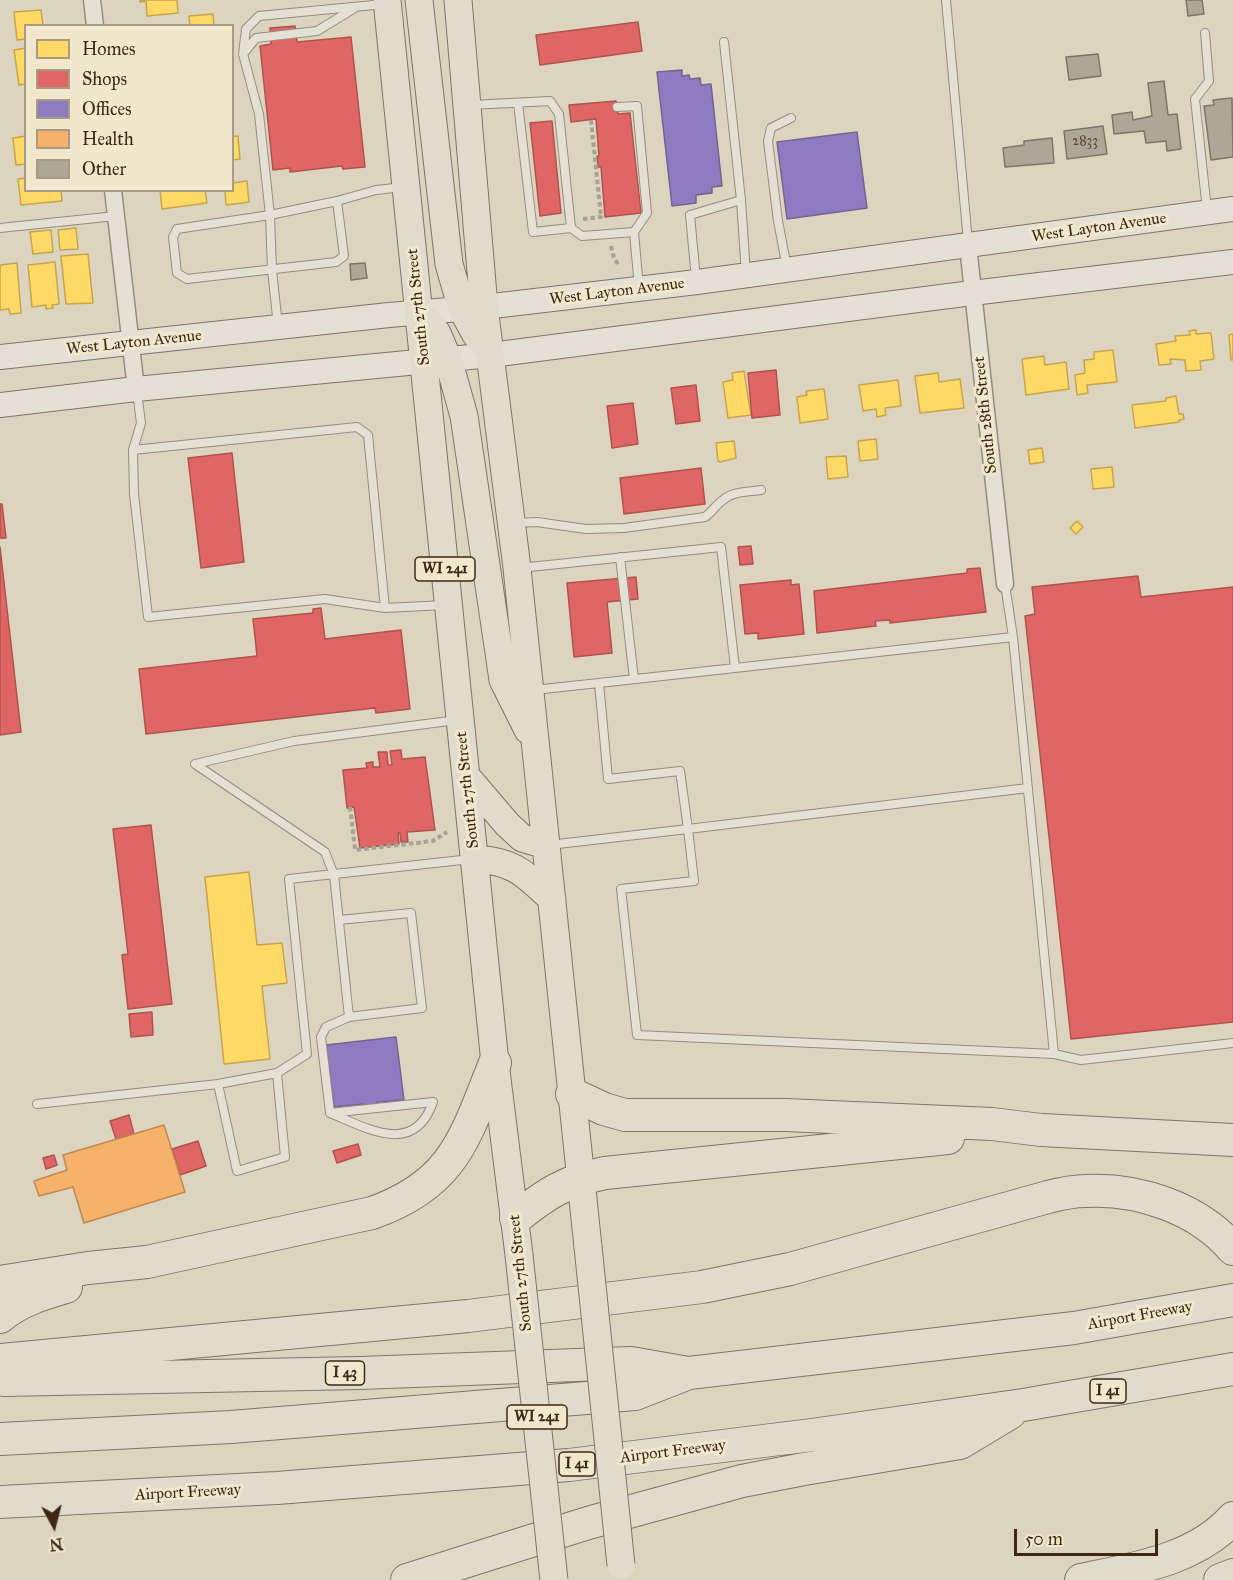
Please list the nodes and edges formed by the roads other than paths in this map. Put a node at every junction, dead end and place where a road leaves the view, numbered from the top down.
1 (92, 0) edge
2 (419, 0) edge
3 (458, 0) edge
4 (946, 0) edge
5 (387, 2) edge
6 (356, 7) junction
7 (95, 24) edge
8 (1205, 33) dead end
9 (723, 42) dead end
10 (243, 54) junction
11 (518, 103) junction
12 (467, 105) junction
13 (617, 107) dead end
14 (570, 112) dead end
15 (559, 114) junction
16 (791, 118) dead end
17 (406, 186) junction
18 (113, 192) edge
19 (741, 200) junction
20 (337, 201) junction
21 (1233, 209) edge
22 (1208, 213) junction
23 (270, 215) junction
24 (116, 216) junction
25 (0, 228) edge
26 (571, 228) junction
27 (634, 232) junction
28 (968, 246) junction
29 (1233, 262) edge
30 (787, 269) junction
31 (272, 270) junction
32 (746, 274) junction
33 (697, 282) junction
34 (639, 289) junction
35 (972, 293) junction
36 (473, 308) junction
37 (419, 312) junction
38 (278, 327) junction
39 (130, 343) junction
40 (491, 355) junction
41 (0, 357) edge
42 (437, 360) junction
43 (136, 389) junction
44 (0, 405) edge
45 (133, 450) junction
46 (761, 490) dead end
47 (512, 524) junction
48 (620, 557) junction
49 (517, 568) junction
50 (1005, 584) joint
51 (448, 604) junction
52 (385, 608) junction
53 (1013, 637) junction
54 (735, 668) junction
55 (634, 679) junction
56 (599, 683) junction
57 (530, 690) junction
58 (460, 720) junction
59 (536, 745) junction
60 (466, 776) junction
61 (1028, 788) junction
62 (688, 829) junction
63 (546, 845) junction
64 (475, 859) junction
65 (334, 875) junction
66 (552, 899) junction
67 (339, 920) junction
68 (349, 1017) junction
69 (1233, 1043) edge
70 (1054, 1054) junction
71 (495, 1063) junction
72 (278, 1073) junction
73 (218, 1084) junction
74 (572, 1094) junction
75 (37, 1104) dead end
76 (330, 1113) junction
77 (1041, 1130) junction
78 (1233, 1140) edge
79 (579, 1178) junction
80 (516, 1218) junction
81 (1233, 1249) edge
82 (147, 1262) junction
83 (0, 1282) edge
84 (1233, 1300) edge
85 (0, 1317) edge
86 (0, 1360) edge
87 (1233, 1368) edge
88 (689, 1373) junction
89 (0, 1380) edge
90 (1023, 1405) junction
91 (0, 1439) edge
92 (0, 1502) edge
93 (1233, 1518) edge
94 (622, 1573) edge
95 (1233, 1575) edge
96 (407, 1580) edge
97 (554, 1580) edge
98 (1081, 1580) edge
99 (1220, 1580) edge

1 - 7 street
2 - 36 main road
3 - 12 main road
4 - 28 lane
5 - 6 lane
5 - 17 main road, South 27th Street
6 - 10 lane
6 - 10 lane
8 - 22 lane
9 - 19 lane
10 - 23 lane
11 - 12 lane
11 - 15 lane
11 - 26 lane
12 - 36 main road
13 - 27 lane
14 - 15 lane
15 - 26 lane
16 - 30 lane
17 - 20 lane
17 - 37 main road, South 27th Street
18 - 24 street
19 - 32 lane
19 - 33 lane
20 - 23 lane
20 - 31 lane
21 - 22 main road, West Layton Avenue
22 - 28 main road, West Layton Avenue
23 - 31 lane
23 - 31 lane
24 - 25 lane
24 - 39 street
26 - 27 lane
27 - 34 lane
28 - 30 main road, West Layton Avenue
28 - 35 street, South 28th Street
29 - 35 main road
30 - 32 main road, West Layton Avenue
31 - 38 lane
32 - 33 main road, West Layton Avenue
33 - 34 main road, West Layton Avenue
34 - 36 main road, West Layton Avenue
35 - 40 main road
35 - 50 street, South 28th Street
36 - 37 main road, West Layton Avenue
36 - 40 main road
37 - 38 main road, West Layton Avenue
37 - 42 main road
38 - 39 main road, West Layton Avenue
39 - 41 main road, West Layton Avenue
39 - 43 street
40 - 42 main road
40 - 47 main road
42 - 43 main road
42 - 51 main road, South 27th Street / WI 241
42 - 59 main road
43 - 44 main road
43 - 45 lane
45 - 52 lane
45 - 52 lane
46 - 47 lane
47 - 49 main road
48 - 49 lane
48 - 54 lane
48 - 55 lane
49 - 57 main road
50 - 53 lane
51 - 52 lane
51 - 58 main road, South 27th Street / WI 241
53 - 54 lane
53 - 61 lane
54 - 55 lane
55 - 56 lane
56 - 57 lane
56 - 62 lane
57 - 59 main road
58 - 60 main road, South 27th Street / WI 241
58 - 65 lane
59 - 63 main road
60 - 63 main road
60 - 64 main road, South 27th Street / WI 241
61 - 62 lane
61 - 70 lane
62 - 63 lane
62 - 70 lane
63 - 66 main road
64 - 65 lane
64 - 66 main road
64 - 71 main road, South 27th Street / WI 241
65 - 67 lane
65 - 72 lane
66 - 74 main road
67 - 68 lane
67 - 68 lane
68 - 76 lane
69 - 70 lane
71 - 80 main road, South 27th Street / WI 241
71 - 82 highway
72 - 73 lane
72 - 73 lane
73 - 75 lane
74 - 77 highway
74 - 79 main road
76 - 76 lane
77 - 78 highway
77 - 79 highway
79 - 80 highway
79 - 94 main road, bridge
80 - 97 main road, South 27th Street / WI 241, bridge
81 - 86 highway
82 - 83 highway
82 - 85 highway
84 - 88 highway, Airport Freeway
87 - 90 highway, Airport Freeway / I 41
88 - 89 highway, I 43
88 - 91 highway
90 - 92 highway, Airport Freeway / I 41
90 - 96 highway
93 - 98 highway
95 - 99 highway

